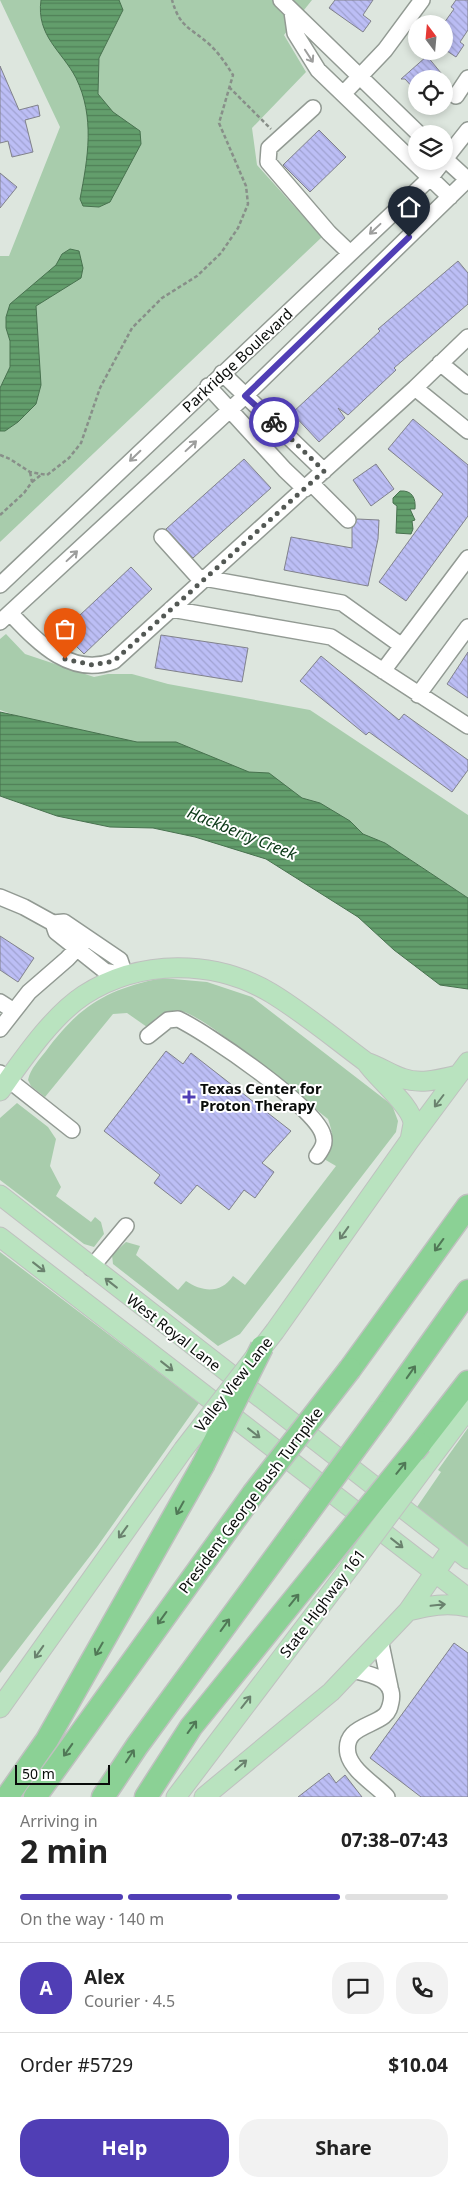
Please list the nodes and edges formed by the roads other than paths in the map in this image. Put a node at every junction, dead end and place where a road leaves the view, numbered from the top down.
1 (280, 0) edge
2 (422, 0) edge
3 (292, 12) junction
4 (360, 76) junction
5 (468, 78) edge
6 (344, 93) junction
7 (456, 96) dead end
8 (313, 108) dead end
9 (403, 119) junction
10 (409, 125) edge
11 (468, 130) edge
12 (386, 135) junction
13 (453, 149) edge
14 (453, 166) edge
15 (436, 170) edge
16 (430, 178) junction
17 (468, 179) edge
18 (450, 197) junction
19 (350, 253) junction
20 (468, 337) edge
21 (440, 363) junction
22 (222, 373) junction
23 (208, 386) junction
24 (468, 386) edge
25 (416, 388) junction
26 (245, 396) junction
27 (231, 409) junction
28 (468, 431) edge
29 (288, 436) junction
30 (268, 451) junction
31 (324, 471) junction
32 (308, 486) junction
33 (348, 520) dead end
34 (162, 537) dead end
35 (468, 558) edge
36 (205, 579) junction
37 (0, 585) edge
38 (171, 609) junction
39 (5, 617) edge
40 (468, 627) edge
41 (402, 646) junction
42 (383, 671) junction
43 (418, 695) junction
44 (468, 726) edge
45 (0, 897) edge
46 (83, 943) junction
47 (125, 974) junction
48 (0, 1002) edge
49 (14, 1011) junction
50 (0, 1029) edge
51 (148, 1036) dead end
52 (366, 1062) junction
53 (463, 1068) edge
54 (3, 1081) edge
55 (72, 1130) dead end
56 (410, 1140) junction
57 (317, 1156) dead end
58 (0, 1196) edge
59 (468, 1206) edge
60 (126, 1226) dead end
61 (0, 1237) edge
62 (91, 1268) junction
63 (468, 1291) edge
64 (268, 1339) junction
65 (468, 1382) edge
66 (468, 1409) edge
67 (452, 1548) junction
68 (468, 1559) edge
69 (436, 1573) junction
70 (468, 1598) edge
71 (468, 1607) edge
72 (408, 1611) junction
73 (380, 1639) junction
74 (352, 1670) junction
75 (390, 1689) junction
76 (0, 1708) edge
77 (8, 1797) edge
78 (35, 1797) edge
79 (103, 1797) edge
80 (146, 1797) edge
81 (176, 1797) edge
82 (204, 1797) edge
83 (387, 1797) edge

1 - 3 street
2 - 4 street
3 - 4 street
3 -> 6 street
4 - 6 street
4 - 9 street
5 - 7 street
6 - 12 street
8 - 19 street
9 - 10 street
9 - 12 street
11 - 13 street, Parkridge Boulevard
12 - 16 street
14 - 17 street
15 - 16 street, Parkridge Boulevard
16 - 18 street
16 -> 19 street, Parkridge Boulevard
17 - 18 street, Parkridge Boulevard
18 - 26 street, Parkridge Boulevard
19 - 22 street, Parkridge Boulevard
20 - 21 street
21 - 24 street
21 - 25 street
22 - 23 street, Parkridge Boulevard
22 - 26 street
23 - 27 street
23 -> 37 street, Parkridge Boulevard
25 - 28 street
25 - 31 street
26 - 27 street, Parkridge Boulevard
26 - 29 street
27 - 30 street
39 -> 27 street, Parkridge Boulevard
29 - 30 street
29 - 31 street
30 - 32 street
31 - 32 street
32 - 33 street
32 - 36 street
34 - 36 street
35 - 41 street
36 - 38 street
36 - 41 street
38 - 39 street
38 - 42 street
40 - 43 street
41 - 42 street
42 - 43 street
43 - 44 street
45 - 46 street
46 - 47 street
46 - 49 street
47 - 52 main road
47 - 54 main road
48 - 49 street
49 - 50 street
51 - 57 street
52 - 53 main road
52 - 56 main road
53 -> 56 main road, Valley View Lane
54 - 55 street
56 -> 64 main road, Valley View Lane
58 - 62 main road, West Royal Lane
59 -> 78 highway, President George Bush Turnpike, bridge
60 - 62 street
61 -> 69 main road, West Royal Lane
67 -> 62 main road, West Royal Lane
79 -> 63 highway, bridge
64 -> 76 main road, Valley View Lane, bridge
64 -> 77 highway, bridge
80 -> 65 highway, bridge
81 -> 66 main road, State Highway 161, bridge
67 - 68 main road, West Royal Lane
67 - 69 main road
69 - 70 main road, West Royal Lane
69 - 72 main road
72 -> 71 main road
72 - 73 main road
73 - 74 main road
73 - 75 street
74 - 75 street
82 -> 74 main road
75 - 83 street

